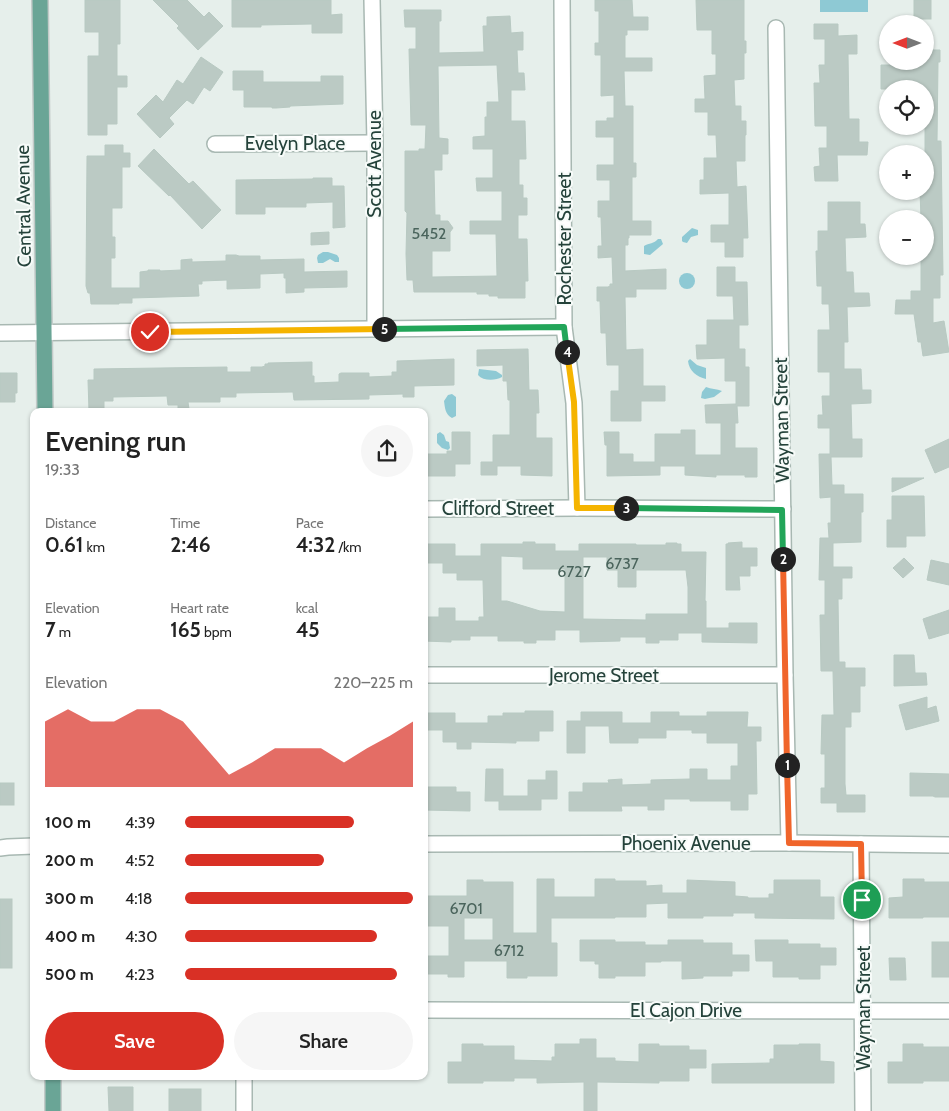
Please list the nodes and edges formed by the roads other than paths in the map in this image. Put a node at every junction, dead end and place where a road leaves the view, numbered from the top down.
1 (40, 0) edge
2 (372, 0) edge
3 (562, 0) edge
4 (776, 28) dead end
5 (375, 143) junction
6 (214, 144) dead end
7 (564, 327) junction
8 (375, 329) junction
9 (0, 333) edge
10 (44, 333) junction
11 (45, 408) edge
12 (577, 508) junction
13 (428, 509) edge
14 (782, 510) junction
15 (428, 675) edge
16 (785, 675) junction
17 (789, 843) junction
18 (428, 844) edge
19 (861, 844) junction
20 (949, 845) edge
21 (30, 846) edge
22 (0, 848) edge
23 (428, 1010) edge
24 (863, 1011) junction
25 (949, 1011) edge
26 (53, 1080) edge
27 (244, 1080) edge
28 (53, 1111) edge
29 (244, 1111) edge
30 (864, 1111) edge

1 - 10 main road, Central Avenue
2 - 5 street, Scott Avenue
3 - 7 street, Rochester Street
4 - 14 street, Wayman Street
5 - 6 street, Evelyn Place
5 - 8 street, Scott Avenue
7 - 8 street
7 - 12 street, Rochester Street
8 - 10 street
9 - 10 street
10 - 11 main road, Central Avenue
12 - 13 street, Clifford Street
12 - 14 street, Clifford Street
14 - 16 street, Wayman Street
15 - 16 street, Jerome Street
16 - 17 street, Wayman Street
17 - 18 street, Phoenix Avenue
17 - 19 street, Phoenix Avenue
19 - 20 street, Phoenix Avenue
19 - 24 street, Wayman Street
21 - 22 street
23 - 24 street, El Cajon Drive
24 - 25 street, El Cajon Drive
24 - 30 street, Wayman Street
26 - 28 main road
27 - 29 street

